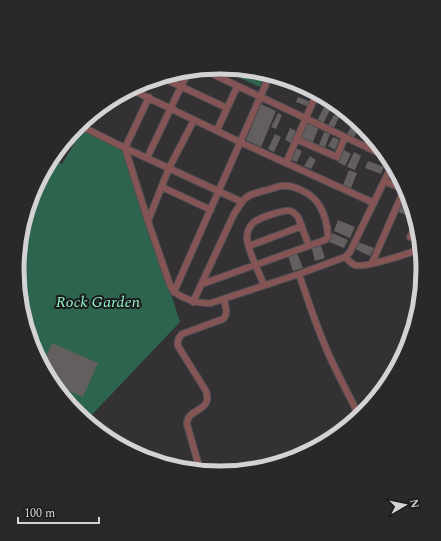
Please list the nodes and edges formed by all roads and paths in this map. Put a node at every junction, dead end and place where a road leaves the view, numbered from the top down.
1 (212, 74) edge
2 (185, 77) edge
3 (268, 80) edge
4 (169, 81) edge
5 (181, 87) junction
6 (237, 87) junction
7 (138, 92) edge
8 (260, 96) junction
9 (149, 97) junction
10 (315, 98) edge
11 (172, 108) junction
12 (227, 108) junction
13 (305, 118) junction
14 (194, 120) junction
15 (86, 128) edge
16 (217, 130) junction
17 (345, 137) junction
18 (296, 139) junction
19 (240, 142) junction
20 (125, 148) junction
21 (377, 152) edge
22 (147, 158) junction
23 (286, 163) junction
24 (169, 168) junction
25 (389, 169) edge
26 (384, 181) junction
27 (162, 187) junction
28 (399, 188) edge
29 (219, 191) junction
30 (403, 197) edge
31 (242, 202) junction
32 (374, 203) junction
33 (211, 210) junction
34 (148, 221) junction
35 (302, 226) junction
36 (413, 231) edge
37 (410, 237) dead end
38 (249, 246) junction
39 (308, 246) junction
40 (416, 250) edge
41 (345, 257) junction
42 (372, 263) junction
43 (256, 265) junction
44 (299, 274) junction
45 (202, 284) junction
46 (264, 285) junction
47 (174, 292) junction
48 (224, 298) junction
49 (193, 302) junction
50 (357, 411) edge
51 (199, 466) edge

1 - 6 street
2 - 5 street
3 - 8 street
4 - 5 street
5 - 11 street
5 - 12 street
6 - 8 street
6 - 12 street
7 - 9 street
8 - 13 street
8 - 19 street
9 - 11 street
9 - 20 street
10 - 13 street
11 - 14 street
11 - 22 street
12 - 16 street
13 - 17 street
13 - 18 street
14 - 16 street
14 - 24 street
15 - 20 street
16 - 19 street
17 - 18 street
17 - 21 street
18 - 23 street
19 - 23 street
19 - 29 street
20 - 22 street
20 - 34 street
22 - 24 street
23 - 32 street
24 - 27 street
24 - 29 street
25 - 26 street
26 - 28 street
26 - 32 street
27 - 33 street
27 - 34 street
29 - 31 street
29 - 33 street
30 - 42 street
31 - 39 street
31 - 45 street
32 - 41 street
33 - 47 street
34 - 47 street
35 - 38 street
35 - 38 street
35 - 39 street
36 - 37 street
38 - 43 street
39 - 43 street
40 - 42 street
41 - 42 street
41 - 44 street
43 - 45 street
43 - 46 street
44 - 46 street
44 - 50 street
45 - 49 street
46 - 48 street
47 - 49 street
48 - 49 street
48 - 51 street

